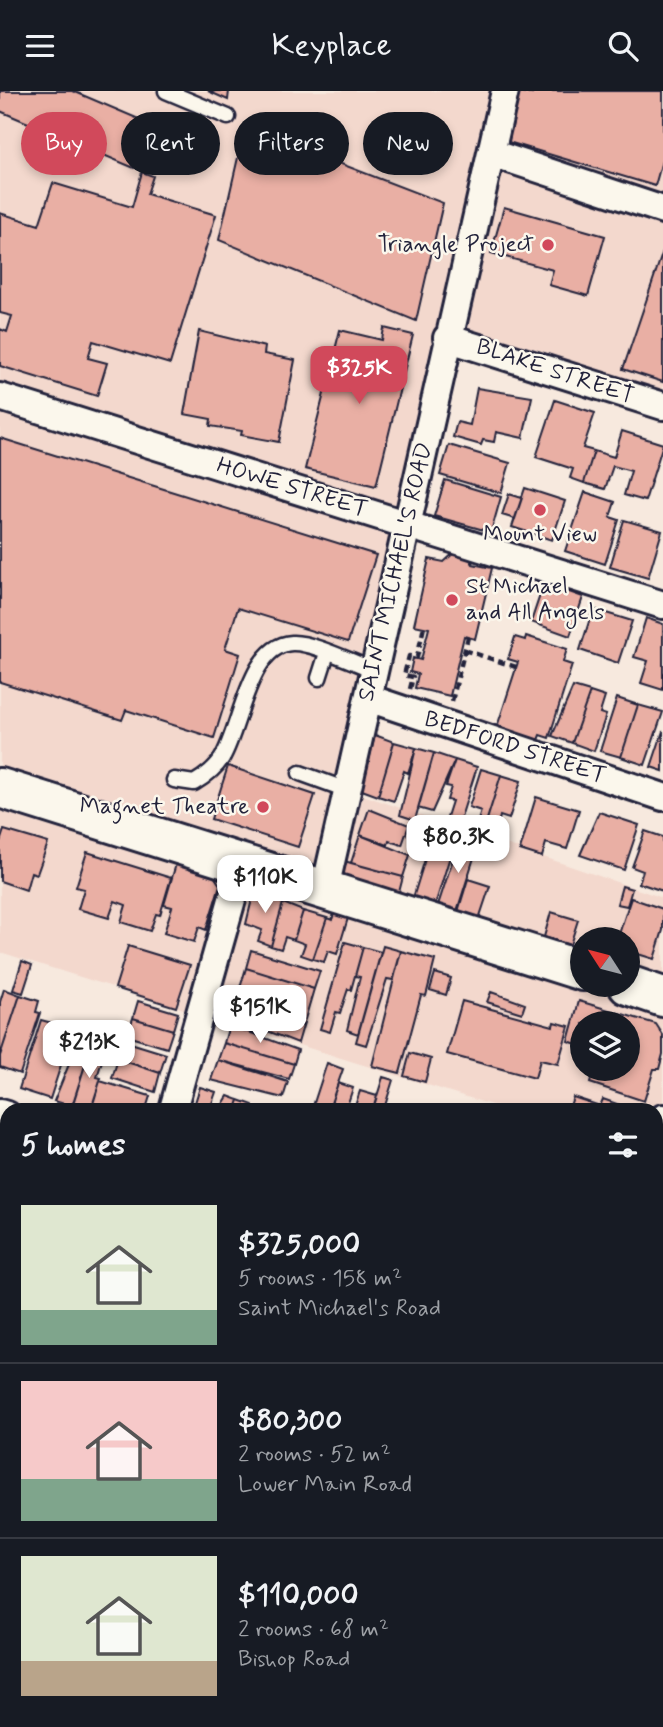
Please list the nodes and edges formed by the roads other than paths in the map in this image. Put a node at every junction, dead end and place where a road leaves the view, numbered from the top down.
1 (166, 91) edge
2 (505, 91) edge
3 (228, 117) dead end
4 (491, 153) junction
5 (663, 211) edge
6 (447, 338) junction
7 (0, 397) edge
8 (663, 406) edge
9 (408, 523) junction
10 (663, 605) edge
11 (327, 653) junction
12 (374, 670) junction
13 (320, 678) dead end
14 (368, 698) junction
15 (300, 773) dead end
16 (174, 780) dead end
17 (0, 788) edge
18 (348, 789) junction
19 (663, 797) edge
20 (242, 864) junction
21 (325, 889) junction
22 (570, 967) edge
23 (640, 989) edge
24 (663, 997) edge
25 (175, 1103) edge

1 - 3 lane
2 - 4 street, SAINT MICHAEL'S ROAD
4 - 5 street
4 - 6 street, SAINT MICHAEL'S ROAD
6 - 8 street, BLAKE STREET
6 - 9 street, SAINT MICHAEL'S ROAD
7 - 9 street, HOWE STREET
9 - 10 street, HOWE STREET
9 - 12 street, SAINT MICHAEL'S ROAD
11 - 12 lane
11 - 13 lane
11 - 16 lane
12 - 14 street, SAINT MICHAEL'S ROAD
14 - 18 street, SAINT MICHAEL'S ROAD
14 - 19 street, BEDFORD STREET
15 - 18 lane
17 - 20 street
18 - 21 street, SAINT MICHAEL'S ROAD
20 - 21 street
20 - 25 street
21 - 22 street
23 - 24 street

